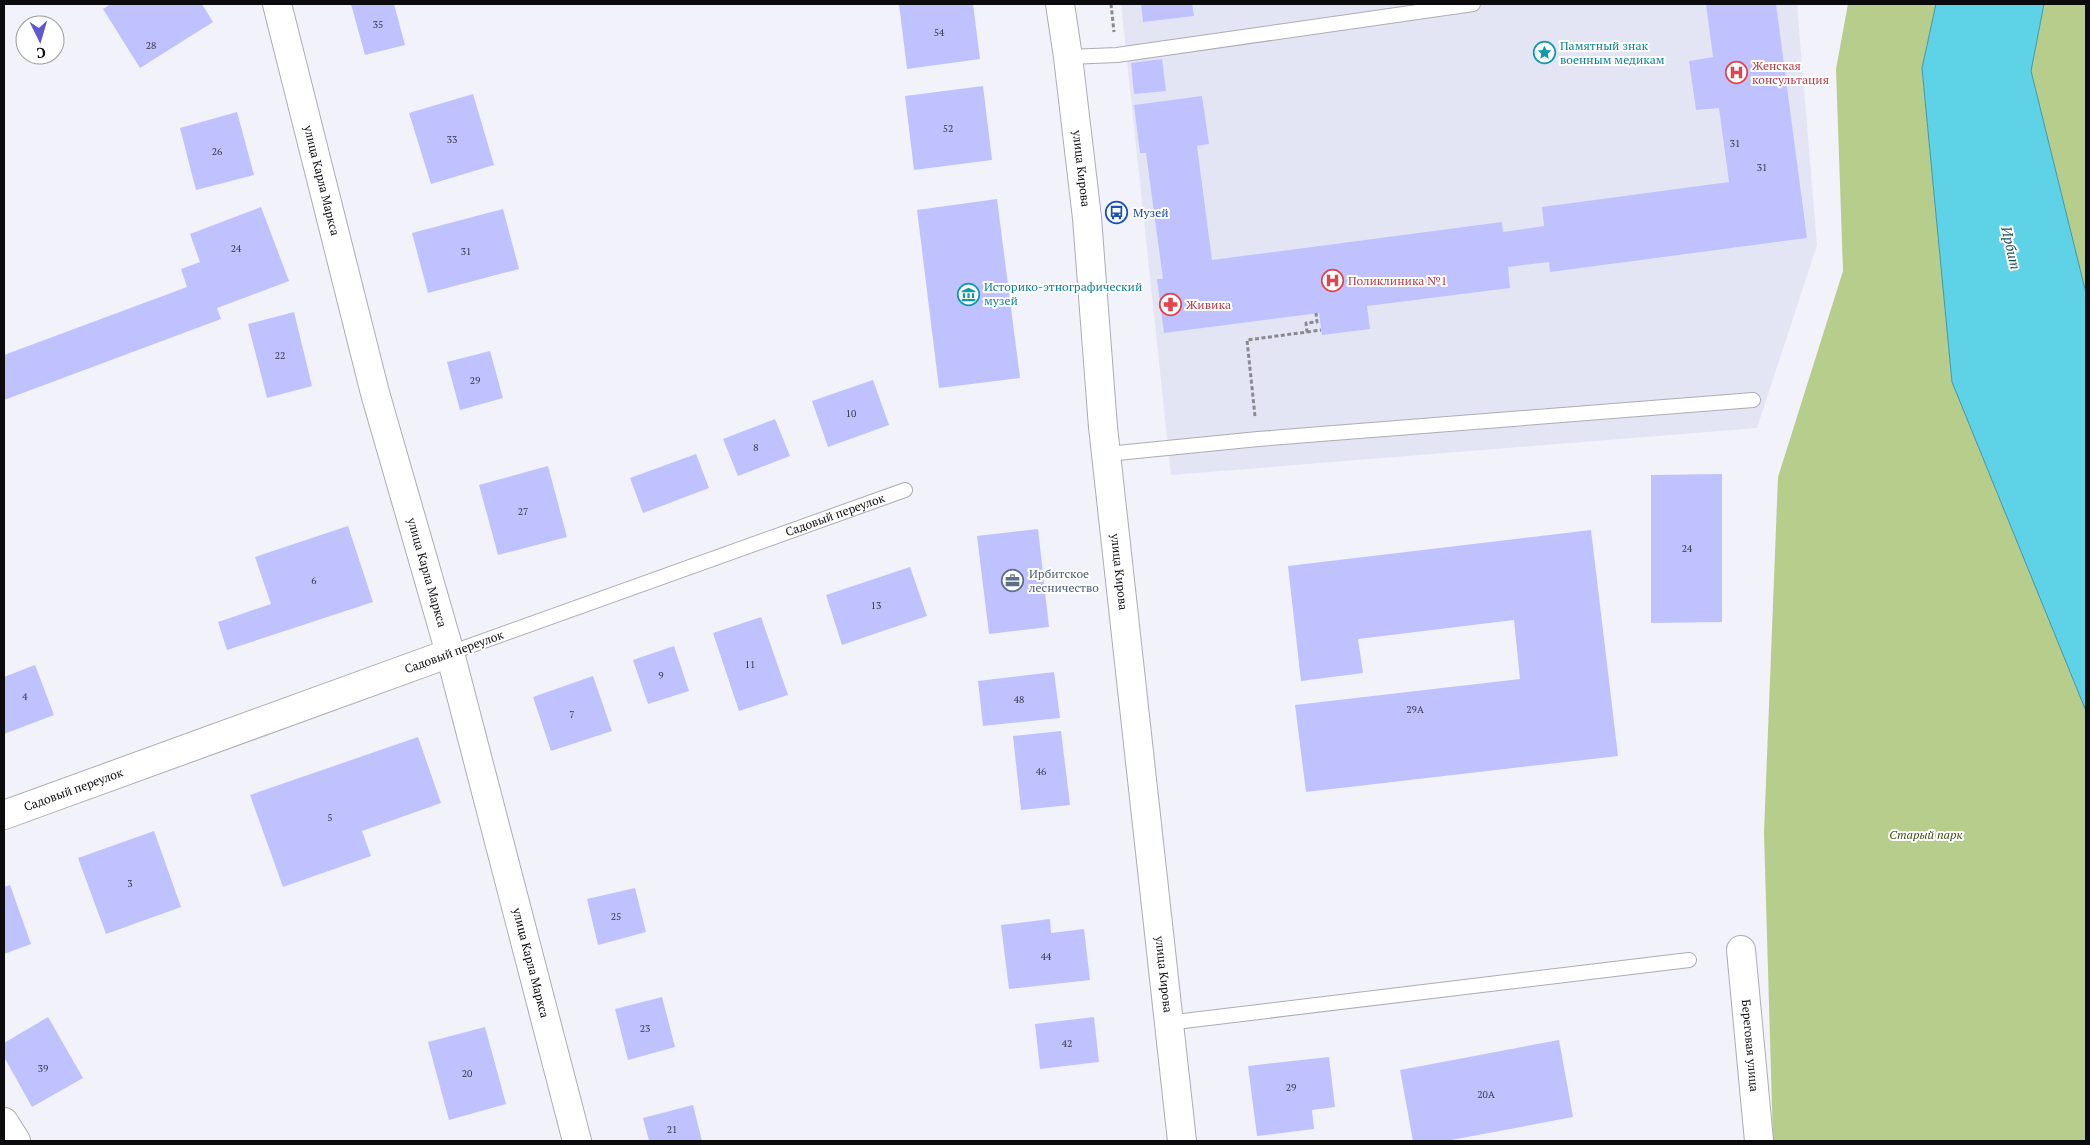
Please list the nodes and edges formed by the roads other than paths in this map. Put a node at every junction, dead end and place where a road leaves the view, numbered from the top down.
1 (277, 4) edge
2 (1060, 4) edge
3 (1473, 4) edge
4 (1068, 57) junction
5 (1753, 400) dead end
6 (1107, 454) junction
7 (905, 490) dead end
8 (450, 653) junction
9 (4, 815) edge
10 (1741, 950) dead end
11 (1689, 960) dead end
12 (1167, 1023) junction
13 (4, 1122) edge
14 (16, 1141) edge
15 (577, 1141) edge
16 (1182, 1141) edge
17 (1759, 1141) edge

1 - 8 street, улица Карла Маркса
2 - 4 street, улица Кирова
3 - 4 lane
4 - 6 street, улица Кирова
5 - 6 lane
6 - 12 street, улица Кирова
7 - 8 lane, Садовый переулок
8 - 9 street, Садовый переулок
8 - 15 street, улица Карла Маркса
10 - 17 street, Береговая улица
11 - 12 lane
12 - 16 street, улица Кирова
13 - 14 street

